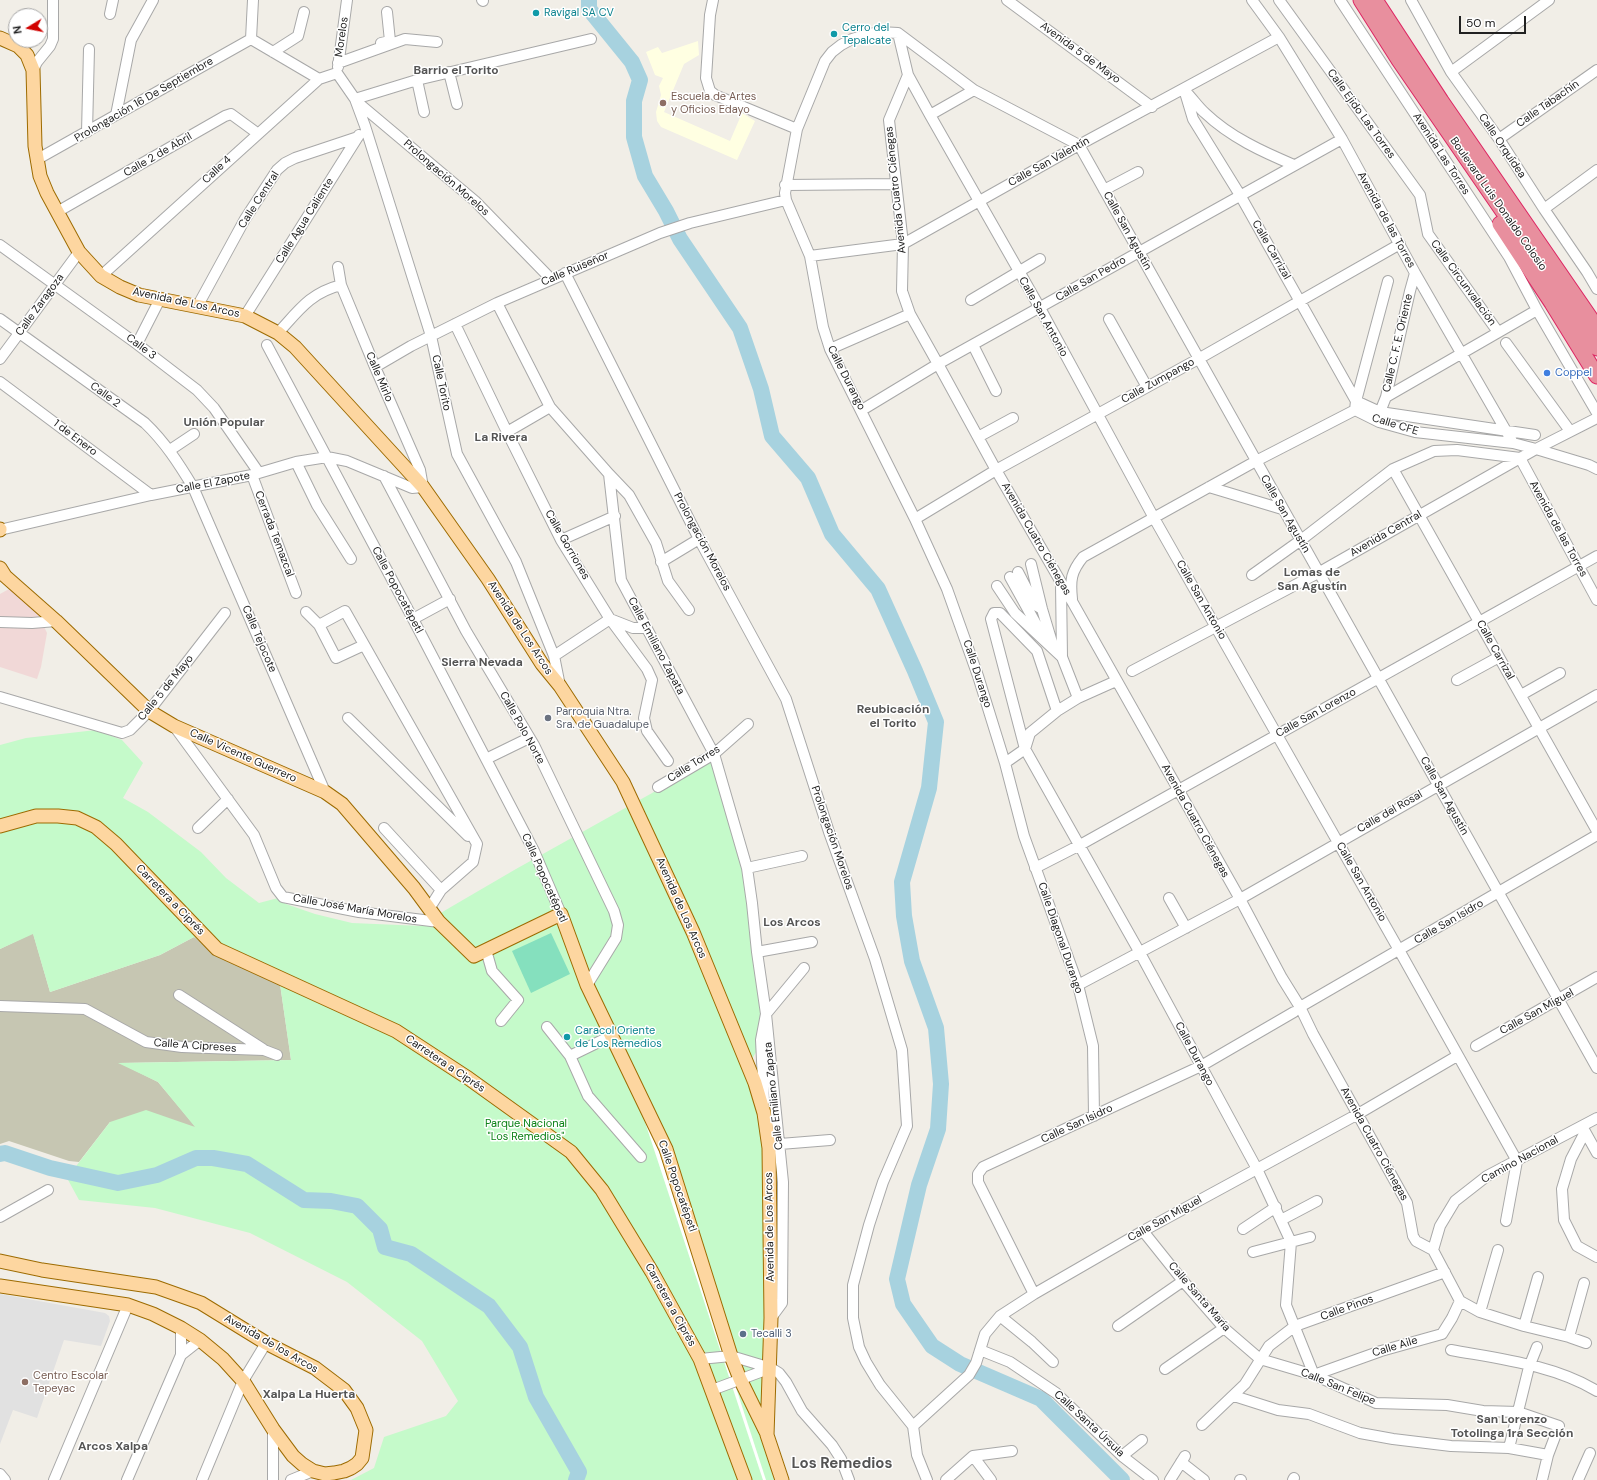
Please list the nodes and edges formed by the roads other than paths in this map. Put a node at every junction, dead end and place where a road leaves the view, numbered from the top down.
1 (53, 0) edge
2 (113, 0) edge
3 (153, 0) edge
4 (253, 0) edge
5 (347, 0) edge
6 (713, 0) edge
7 (1007, 0) edge
8 (1252, 0) edge
9 (1279, 0) edge
10 (1340, 0) edge
11 (1361, 0) edge
12 (1375, 0) edge
13 (1411, 0) edge
14 (1549, 0) edge
15 (304, 12) dead end
16 (387, 12) dead end
17 (110, 14) dead end
18 (898, 33) junction
19 (1278, 37) junction
20 (0, 38) edge
21 (251, 39) junction
22 (591, 39) dead end
23 (437, 42) dead end
24 (90, 50) dead end
25 (273, 52) junction
26 (1406, 59) junction
27 (338, 64) junction
28 (34, 70) junction
29 (1597, 70) edge
30 (449, 72) junction
31 (1451, 72) junction
32 (908, 75) junction
33 (319, 79) junction
34 (417, 80) junction
35 (1184, 89) junction
36 (974, 90) junction
37 (354, 99) junction
38 (1436, 103) junction
39 (457, 104) dead end
40 (1152, 107) junction
41 (424, 112) dead end
42 (116, 115) junction
43 (930, 115) junction
44 (366, 126) junction
45 (797, 129) junction
46 (87, 132) junction
47 (258, 133) junction
48 (358, 137) junction
49 (1342, 139) junction
50 (1498, 139) junction
51 (1079, 145) junction
52 (36, 160) junction
53 (1294, 166) junction
54 (1597, 170) edge
55 (1138, 172) dead end
56 (896, 184) junction
57 (785, 185) junction
58 (1104, 190) junction
59 (1240, 195) junction
60 (786, 200) junction
61 (978, 202) junction
62 (1544, 209) junction
63 (58, 212) junction
64 (1428, 234) joint
65 (903, 244) junction
66 (1400, 244) junction
67 (0, 245) edge
68 (79, 252) junction
69 (1138, 252) junction
70 (810, 256) junction
71 (1040, 259) dead end
72 (338, 267) dead end
73 (1592, 271) edge
74 (1018, 272) junction
75 (565, 273) junction
76 (1415, 273) junction
77 (102, 276) junction
78 (551, 279) junction
79 (1388, 281) dead end
80 (55, 284) junction
81 (341, 285) junction
82 (1597, 289) edge
83 (160, 299) junction
84 (971, 300) dead end
85 (1300, 301) junction
86 (497, 303) junction
87 (197, 307) junction
88 (1040, 308) junction
89 (1537, 310) junction
90 (910, 314) junction
91 (245, 316) junction
92 (0, 319) edge
93 (1109, 319) dead end
94 (1597, 320) edge
95 (455, 324) junction
96 (1597, 328) edge
97 (1498, 332) junction
98 (278, 333) junction
99 (19, 334) junction
100 (431, 336) junction
101 (1506, 343) dead end
102 (137, 344) junction
103 (267, 345) dead end
104 (973, 345) junction
105 (1597, 348) edge
106 (830, 349) junction
107 (1461, 353) junction
108 (1200, 358) junction
109 (0, 359) edge
110 (938, 364) junction
111 (375, 368) junction
112 (1597, 376) edge
113 (0, 382) edge
114 (1147, 387) junction
115 (996, 391) dead end
116 (1386, 397) junction
117 (1356, 406) junction
118 (550, 407) junction
119 (862, 410) junction
120 (1380, 412) junction
121 (1597, 413) edge
122 (1097, 414) junction
123 (1013, 418) dead end
124 (1597, 418) edge
125 (1506, 431) junction
126 (1570, 431) junction
127 (507, 432) junction
128 (194, 434) dead end
129 (1535, 435) dead end
130 (978, 437) junction
131 (1514, 443) junction
132 (1536, 448) junction
133 (170, 450) junction
134 (327, 458) junction
135 (1520, 458) junction
136 (296, 462) junction
137 (1256, 462) junction
138 (1393, 469) junction
139 (1597, 469) edge
140 (996, 470) junction
141 (256, 474) junction
142 (609, 474) junction
143 (384, 476) junction
144 (193, 487) junction
145 (423, 487) junction
146 (1209, 487) junction
147 (151, 495) junction
148 (1282, 509) junction
149 (1418, 515) junction
150 (615, 516) junction
151 (1154, 518) junction
152 (915, 519) junction
153 (0, 530) edge
154 (699, 539) junction
155 (561, 540) junction
156 (1301, 540) junction
157 (1597, 556) edge
158 (351, 559) dead end
159 (661, 562) junction
160 (1032, 564) dead end
161 (1579, 567) junction
162 (0, 568) edge
163 (1318, 573) junction
164 (1252, 575) dead end
165 (1062, 584) junction
166 (997, 586) dead end
167 (296, 593) dead end
168 (450, 599) junction
169 (1597, 600) edge
170 (1073, 603) junction
171 (1042, 609) junction
172 (689, 610) dead end
173 (306, 612) dead end
174 (225, 613) dead end
175 (413, 619) junction
176 (610, 619) junction
177 (56, 621) junction
178 (1480, 621) junction
179 (0, 622) edge
180 (319, 625) junction
181 (646, 628) junction
182 (1216, 628) junction
183 (1046, 642) junction
184 (364, 645) junction
185 (1058, 653) junction
186 (554, 656) junction
187 (1499, 656) junction
188 (1132, 671) dead end
189 (1560, 673) dead end
190 (1377, 679) junction
191 (1457, 680) dead end
192 (1116, 681) junction
193 (560, 686) junction
194 (1521, 695) junction
195 (1597, 695) edge
196 (0, 697) edge
197 (1078, 698) junction
198 (149, 711) junction
199 (1057, 712) junction
200 (348, 718) dead end
201 (748, 724) dead end
202 (174, 726) junction
203 (1539, 729) junction
204 (1276, 735) junction
205 (529, 738) junction
206 (1025, 749) junction
207 (714, 754) junction
208 (486, 759) junction
209 (668, 761) dead end
210 (1005, 764) junction
211 (1438, 784) junction
212 (658, 787) dead end
213 (1178, 790) junction
214 (325, 792) junction
215 (228, 799) junction
216 (0, 826) edge
217 (198, 828) dead end
218 (384, 828) dead end
219 (1597, 831) edge
220 (1597, 835) edge
221 (1338, 842) junction
222 (477, 844) junction
223 (1080, 845) junction
224 (802, 856) dead end
225 (747, 868) junction
226 (1035, 868) junction
227 (441, 890) junction
228 (1498, 893) junction
229 (1168, 898) dead end
230 (1240, 899) junction
231 (429, 909) junction
232 (562, 914) junction
233 (439, 922) junction
234 (1186, 928) junction
235 (812, 942) dead end
236 (1399, 950) junction
237 (757, 952) junction
238 (480, 953) junction
239 (1140, 953) junction
240 (804, 968) dead end
241 (1597, 977) edge
242 (1078, 985) junction
243 (587, 986) junction
244 (179, 995) dead end
245 (1560, 999) junction
246 (0, 1006) edge
247 (1297, 1009) junction
248 (766, 1014) junction
249 (501, 1021) dead end
250 (547, 1026) dead end
251 (611, 1036) junction
252 (1476, 1046) dead end
253 (264, 1050) junction
254 (277, 1055) dead end
255 (570, 1056) junction
256 (1457, 1056) junction
257 (1201, 1066) junction
258 (1597, 1068) edge
259 (764, 1113) junction
260 (1358, 1114) junction
261 (1094, 1116) junction
262 (1597, 1118) edge
263 (1584, 1129) junction
264 (830, 1140) dead end
265 (780, 1144) junction
266 (1597, 1153) edge
267 (641, 1157) dead end
268 (1517, 1161) junction
269 (1258, 1169) junction
270 (48, 1190) dead end
271 (1317, 1201) dead end
272 (1276, 1207) junction
273 (0, 1216) edge
274 (1281, 1220) junction
275 (1506, 1221) dead end
276 (1243, 1229) dead end
277 (1144, 1231) junction
278 (1310, 1237) dead end
279 (1291, 1242) junction
280 (1433, 1250) junction
281 (1498, 1250) dead end
282 (1253, 1252) dead end
283 (1597, 1257) edge
284 (0, 1261) edge
285 (1445, 1272) junction
286 (1538, 1277) dead end
287 (1183, 1281) junction
288 (1584, 1283) dead end
289 (0, 1286) edge
290 (1034, 1294) junction
291 (1460, 1301) junction
292 (128, 1305) junction
293 (1480, 1312) junction
294 (1000, 1316) junction
295 (771, 1318) junction
296 (1118, 1326) dead end
297 (1295, 1326) junction
298 (1524, 1326) junction
299 (181, 1328) junction
300 (1224, 1328) junction
301 (1568, 1337) junction
302 (200, 1340) junction
303 (266, 1343) junction
304 (1586, 1344) dead end
305 (1537, 1346) dead end
306 (980, 1350) junction
307 (1451, 1350) dead end
308 (180, 1355) junction
309 (731, 1356) junction
310 (700, 1359) junction
311 (1260, 1359) junction
312 (1053, 1362) dead end
313 (1530, 1365) junction
314 (771, 1368) junction
315 (1165, 1369) dead end
316 (1314, 1375) junction
317 (740, 1379) junction
318 (243, 1381) junction
319 (712, 1390) junction
320 (1597, 1391) edge
321 (1234, 1396) junction
322 (1518, 1412) junction
323 (1202, 1425) dead end
324 (913, 1426) junction
325 (273, 1429) junction
326 (768, 1435) junction
327 (1142, 1440) dead end
328 (1509, 1448) junction
329 (1012, 1450) dead end
330 (1590, 1453) dead end
331 (1548, 1455) junction
332 (973, 1456) junction
333 (1122, 1456) junction
334 (313, 1471) junction
335 (0, 1474) edge
336 (5, 1480) edge
337 (54, 1480) edge
338 (127, 1480) edge
339 (202, 1480) edge
340 (273, 1480) edge
341 (291, 1480) edge
342 (744, 1480) edge
343 (782, 1480) edge
344 (849, 1480) edge
345 (927, 1480) edge
346 (946, 1480) edge
347 (991, 1480) edge
348 (1153, 1480) edge
349 (1170, 1480) edge
350 (1204, 1480) edge
351 (1542, 1480) edge
352 (1578, 1480) edge

1 - 28 street
2 - 17 street
3 - 42 street
4 - 21 street
5 - 27 street, Morelos
6 - 45 street
7 - 40 street, Avenida 5 de Mayo
8 - 19 street, Avenida de las Torres
9 - 64 street, Calle Ejido Las Torres
10 - 89 street, Avenida Las Torres
11 - 26 highway
12 - 26 highway
13 - 31 street, Calle Orquídea
14 - 31 street
15 - 25 street
16 - 27 street
18 - 32 street, Calle San Antonio
18 - 36 street
18 - 45 street, Calle Durango
19 - 35 street, Calle San Valentín
19 - 49 street, Avenida de las Torres
20 - 28 main road, Avenida de Los Arcos
21 - 25 street
21 - 42 street, Prolongación 16 De Septiembre
22 - 30 street
23 - 27 street
24 - 46 street
25 - 33 street
26 - 38 highway, Boulevard Luis Donaldo Colosio
26 - 94 highway
26 - 112 highway
27 - 33 street, Calle 4
27 - 37 street, Calle Torito
28 - 52 main road, Avenida de Los Arcos
29 - 50 street, Calle Tabachín
30 - 34 street
30 - 39 street
31 - 50 street, Calle Orquídea
32 - 43 street, Calle San Antonio
32 - 56 street, Avenida Cuatro Ciénegas
33 - 47 street, Calle 4
34 - 37 street
34 - 41 street
35 - 40 street, Calle San Valentín
35 - 53 street
35 - 59 street, Calle Carrizal
36 - 43 street
36 - 51 street
37 - 44 street, Calle Torito
37 - 78 street, Prolongación Morelos
38 - 96 highway, Boulevard Luis Donaldo Colosio
38 - 105 highway, Boulevard Luis Donaldo Colosio
40 - 51 street, Calle San Valentín
42 - 46 street, Prolongación 16 De Septiembre
43 - 61 street, Calle San Antonio
44 - 48 street, Calle Agua Caliente
44 - 100 street, Calle Torito
45 - 57 street, Calle Durango
46 - 52 street, Prolongación 16 De Septiembre
47 - 63 street, Calle 2 de Abril
47 - 77 street, Calle 4
48 - 87 street, Calle Central
48 - 91 street, Calle Agua Caliente
49 - 53 street, Calle San Pedro
49 - 66 street, Avenida de las Torres
50 - 62 street, Calle Orquídea
51 - 58 street, Calle San Agustín
51 - 61 street, Calle San Valentín
52 - 63 main road, Avenida de Los Arcos
53 - 59 street, Calle San Pedro
54 - 62 street
55 - 58 street
56 - 57 street
56 - 65 street, Avenida Cuatro Ciénegas
57 - 60 street, Calle Durango
58 - 69 street, Calle San Agustín
59 - 69 street, Calle San Pedro
59 - 85 street, Calle Carrizal
60 - 70 street, Calle Durango
60 - 75 street, Calle Ruiseñor
61 - 65 street, Calle San Valentín
61 - 74 street, Calle San Antonio
62 - 73 street, Calle Orquídea
63 - 68 main road, Avenida de Los Arcos
64 - 97 street, Calle Circunvalación
65 - 70 street, Calle San Valentín
65 - 90 street, Avenida Cuatro Ciénegas
66 - 76 street, Avenida de las Torres
66 - 85 street, Calle Zumpango
67 - 80 street, Calle 3
68 - 77 main road, Avenida de Los Arcos
68 - 80 street, Calle Zaragoza
69 - 88 street, Calle San Pedro
69 - 108 street, Calle San Agustín
70 - 106 street, Calle Durango
71 - 74 street
72 - 81 street, Calle Mirlo
73 - 82 street, Calle Orquídea
74 - 84 street
74 - 88 street, Calle San Antonio
75 - 78 street, Calle Ruiseñor
75 - 154 street, Prolongación Morelos
76 - 107 street, Avenida de las Torres
76 - 116 street, Calle C. F. E. Oriente
77 - 83 main road, Avenida de Los Arcos
78 - 86 street, Calle Ruiseñor
79 - 117 street
80 - 99 street, Calle Zaragoza
80 - 102 street, Calle 3
81 - 98 street
81 - 111 street, Calle Mirlo
83 - 87 main road, Avenida de Los Arcos
83 - 102 street
85 - 108 street, Calle Zumpango
85 - 117 street, Calle Carrizal
86 - 95 street, Calle Ruiseñor
86 - 118 street
87 - 91 main road, Avenida de Los Arcos
88 - 104 street, Calle San Pedro
88 - 122 street, Calle San Antonio
89 - 97 street
89 - 121 street, Avenida Las Torres
90 - 106 street
90 - 110 street, Avenida Cuatro Ciénegas
91 - 98 main road, Avenida de Los Arcos
92 - 99 street, Calle 2
93 - 114 street
95 - 100 street, Calle Ruiseñor
95 - 127 street, Calle Gorriones
97 - 107 street
98 - 145 main road, Avenida de Los Arcos
99 - 109 street, Calle Zaragoza
99 - 133 street, Calle 2
100 - 111 street, Calle Ruiseñor
100 - 186 street, Calle Torito
101 - 126 street
102 - 141 street, Calle 3
103 - 134 street, Calle Popocatépetl
104 - 110 street, Calle San Pedro
104 - 115 street
106 - 119 street, Calle Durango
107 - 116 street
107 - 125 street, Avenida de las Torres
108 - 114 street, Calle Zumpango
108 - 137 street, Calle San Agustín
110 - 119 street, Calle San Pedro
110 - 130 street, Avenida Cuatro Ciénegas
111 - 145 street, Calle Mirlo
113 - 147 street, 1 de Enero
114 - 122 street, Calle Zumpango
116 - 120 street, Calle C. F. E. Oriente
117 - 120 street, Calle CFE
117 - 131 street, Calle CFE
117 - 137 street
118 - 127 street
118 - 142 street
119 - 152 street, Calle Durango
120 - 125 street, Calle CFE
122 - 140 street, Calle Zumpango
122 - 151 street, Calle San Antonio
123 - 130 street
124 - 126 street, Avenida Central
125 - 129 street, Calle CFE
125 - 131 street, Avenida de las Torres
126 - 132 street, Avenida Central
127 - 155 street, Calle Gorriones
128 - 133 street
130 - 140 street, Avenida Cuatro Ciénegas
131 - 132 street, Calle CFE
132 - 135 street, Avenida Central
132 - 139 street, Calle CFE
133 - 144 street, Calle 2
134 - 136 street, Calle El Zapote
134 - 143 street, Calle El Zapote
134 - 175 street, Calle Popocatépetl
135 - 138 street
135 - 149 street, Avenida Central
135 - 161 street, Avenida de las Torres
136 - 141 street, Calle El Zapote
136 - 158 street
137 - 146 street
137 - 148 street, Calle San Agustín
138 - 149 street, Calle Carrizal
138 - 156 street
140 - 152 street, Calle Zumpango
140 - 165 street, Avenida Cuatro Ciénegas
141 - 144 street, Calle El Zapote
141 - 167 street, Cerrada Temazcal
142 - 150 street, Calle Emiliano Zapata
142 - 159 street
143 - 145 street, Calle El Zapote
143 - 168 street, Calle Polo Norte
144 - 147 street, Calle El Zapote
144 - 214 street, Calle Tejocote
145 - 193 main road, Avenida de Los Arcos
146 - 148 street
146 - 151 street
147 - 153 street, Calle El Zapote
148 - 156 street, Calle San Agustín
149 - 163 street, Avenida Central
149 - 178 street, Calle Carrizal
150 - 155 street
150 - 181 street, Calle Emiliano Zapata
151 - 170 street
151 - 182 street, Calle San Antonio
152 - 210 street, Calle Durango
154 - 159 street
154 - 324 street, Prolongación Morelos
155 - 176 street, Calle Gorriones
156 - 163 street, Calle San Agustín
156 - 164 street
157 - 161 street, Calle San Lorenzo
159 - 172 street
160 - 171 street
161 - 169 street, Avenida de las Torres
161 - 178 street, Calle San Lorenzo
162 - 177 main road, Calle Vicente Guerrero
163 - 182 street, Avenida Central
163 - 190 street, Calle San Agustín
165 - 170 street, Avenida Cuatro Ciénegas
165 - 185 street
166 - 183 street
168 - 175 street
168 - 205 street, Calle Polo Norte
170 - 192 street, Avenida Cuatro Ciénegas
171 - 183 street
171 - 185 street
173 - 180 street
174 - 198 street, Calle 5 de Mayo
175 - 208 street, Calle Popocatépetl
176 - 181 street
176 - 186 street
176 - 209 street, Calle Gorriones
177 - 179 street
177 - 198 main road, Calle Vicente Guerrero
178 - 187 street, Calle Carrizal
178 - 190 street, Calle San Lorenzo
180 - 184 street
180 - 184 street
181 - 207 street, Calle Emiliano Zapata
182 - 188 street, Avenida Central
182 - 204 street, Calle San Antonio
183 - 185 street
184 - 222 street
185 - 197 street
186 - 193 street, Calle Torito
187 - 191 street
187 - 194 street, Calle Carrizal
189 - 194 street
190 - 204 street, Calle San Lorenzo
190 - 211 street, Calle San Agustín
192 - 197 street
192 - 213 street, Avenida Cuatro Ciénegas
193 - 259 main road, Avenida de Los Arcos
194 - 203 street, Calle Carrizal
195 - 203 street, Calle del Rosal
196 - 198 street, Calle 5 de Mayo
197 - 199 street
198 - 202 main road, Calle Vicente Guerrero
199 - 206 street
199 - 206 street, Calle Durango
200 - 222 street
201 - 207 street, Calle Torres
202 - 214 main road, Calle Vicente Guerrero
202 - 215 street, Calle José María Morelos
203 - 211 street, Calle del Rosal
203 - 219 street, Calle Carrizal
204 - 213 street, Calle San Lorenzo
204 - 221 street, Calle San Antonio
205 - 208 street
205 - 243 street, Calle Polo Norte
206 - 210 street
206 - 223 street, Calle Durango
207 - 212 street, Calle Torres
207 - 225 street, Calle Emiliano Zapata
208 - 232 street, Calle Popocatépetl
210 - 226 street, Calle Diagonal Durango
211 - 221 street, Calle del Rosal
211 - 228 street, Calle San Agustín
213 - 223 street, Calle San Lorenzo
213 - 230 street, Avenida Cuatro Ciénegas
214 - 231 main road, Calle Vicente Guerrero
215 - 217 street
215 - 233 street, Calle José María Morelos
216 - 310 main road, Carretera a Ciprés
218 - 227 street
220 - 228 street, Calle San Isidro
221 - 230 street, Calle del Rosal
221 - 236 street, Calle San Antonio
222 - 227 street
223 - 226 street, Calle San Lorenzo
223 - 239 street, Calle Durango
224 - 225 street
225 - 237 street, Calle Emiliano Zapata
226 - 242 street, Calle Diagonal Durango
227 - 231 street
228 - 236 street, Calle San Isidro
228 - 245 street, Calle San Agustín
229 - 234 street
230 - 234 street, Calle del Rosal
230 - 247 street, Avenida Cuatro Ciénegas
231 - 233 main road, Calle Vicente Guerrero
232 - 238 main road
232 - 243 main road, Calle Popocatépetl
233 - 238 main road, Calle Vicente Guerrero
234 - 239 street, Calle del Rosal
235 - 237 street
236 - 247 street, Calle San Isidro
236 - 256 street, Calle San Antonio
237 - 248 street, Calle Emiliano Zapata
238 - 249 street, Calle Vicente Guerrero
239 - 242 street, Calle del Rosal
239 - 257 street, Calle Durango
240 - 248 street
241 - 245 street, Calle San Miguel
242 - 261 street, Calle Diagonal Durango
243 - 251 main road, Calle Popocatépetl
244 - 253 street
245 - 252 street, Calle San Miguel
245 - 258 street, Calle San Agustín
246 - 253 street, Calle A Cipreses
247 - 257 street, Calle San Isidro
247 - 260 street, Avenida Cuatro Ciénegas
248 - 259 street, Calle Emiliano Zapata
248 - 265 street, Calle Emiliano Zapata
250 - 255 street
251 - 255 street
251 - 309 main road, Calle Popocatépetl
253 - 254 street, Calle A Cipreses
255 - 267 street
256 - 260 street, Calle San Miguel
256 - 268 street, Calle San Antonio
257 - 261 street, Calle San Isidro
257 - 269 street, Calle Durango
259 - 295 main road, Avenida de Los Arcos
260 - 269 street, Calle San Miguel
260 - 280 street, Avenida Cuatro Ciénegas
261 - 290 street, Calle San Isidro
262 - 263 street, Camino Nacional
263 - 266 street
263 - 268 street, Camino Nacional
263 - 283 street
264 - 265 street
265 - 295 street, Calle Emiliano Zapata
268 - 275 street
268 - 280 street, Camino Nacional
269 - 272 street, Calle Durango
269 - 277 street, Calle San Miguel
270 - 273 street
271 - 274 street
272 - 274 street, Calle Durango
272 - 276 street
274 - 279 street, Calle Durango
277 - 287 street, Calle Santa María
277 - 290 street, Calle San Miguel
278 - 279 street
279 - 282 street
279 - 297 street, Calle Durango
280 - 285 street
281 - 293 street
284 - 303 main road, Avenida de los Arcos
285 - 291 street
285 - 297 street, Calle Pinos
286 - 298 street
287 - 296 street
287 - 300 street, Calle Santa María
288 - 301 street
289 - 292 main road
290 - 294 street, Calle San Miguel
291 - 293 street
291 - 316 street, Calle Aile
292 - 299 main road
292 - 337 street
293 - 298 street
294 - 306 street, Calle San Miguel
294 - 312 street
295 - 314 main road, Avenida de Los Arcos
297 - 311 street, Calle Pinos
297 - 316 street, Calle Durango
298 - 301 street
299 - 302 main road
299 - 308 street
300 - 311 street, Calle Santa María
300 - 315 street
301 - 304 street
302 - 308 street
302 - 318 main road
303 - 318 street
303 - 334 main road, Avenida de los Arcos
305 - 313 street
306 - 324 street, Calle San Miguel
306 - 333 street, Calle Santa Úrsula
307 - 313 street
308 - 338 street
309 - 310 street
309 - 314 street
309 - 317 main road, Calle Popocatépetl
310 - 319 main road, Carretera a Ciprés
311 - 316 street, Calle San Felipe
311 - 321 street, Calle Pinos
313 - 320 street
313 - 322 street
314 - 317 street
314 - 326 main road, Avenida de Los Arcos
314 - 344 street
316 - 322 street, Calle San Felipe
317 - 319 street
317 - 326 main road, Calle Popocatépetl
318 - 325 main road
318 - 339 street
319 - 342 main road, Carretera a Ciprés
321 - 323 street, Calle Pinos
321 - 328 street
322 - 328 street
322 - 331 street, Calle San Felipe
324 - 345 street
325 - 334 main road
325 - 340 street
326 - 343 main road, Avenida de Los Arcos
327 - 333 street
328 - 331 street
329 - 332 street
330 - 352 street
331 - 351 street
332 - 346 street
332 - 347 street
333 - 348 street, Calle Santa Úrsula
334 - 341 street
335 - 336 street
349 - 350 street

